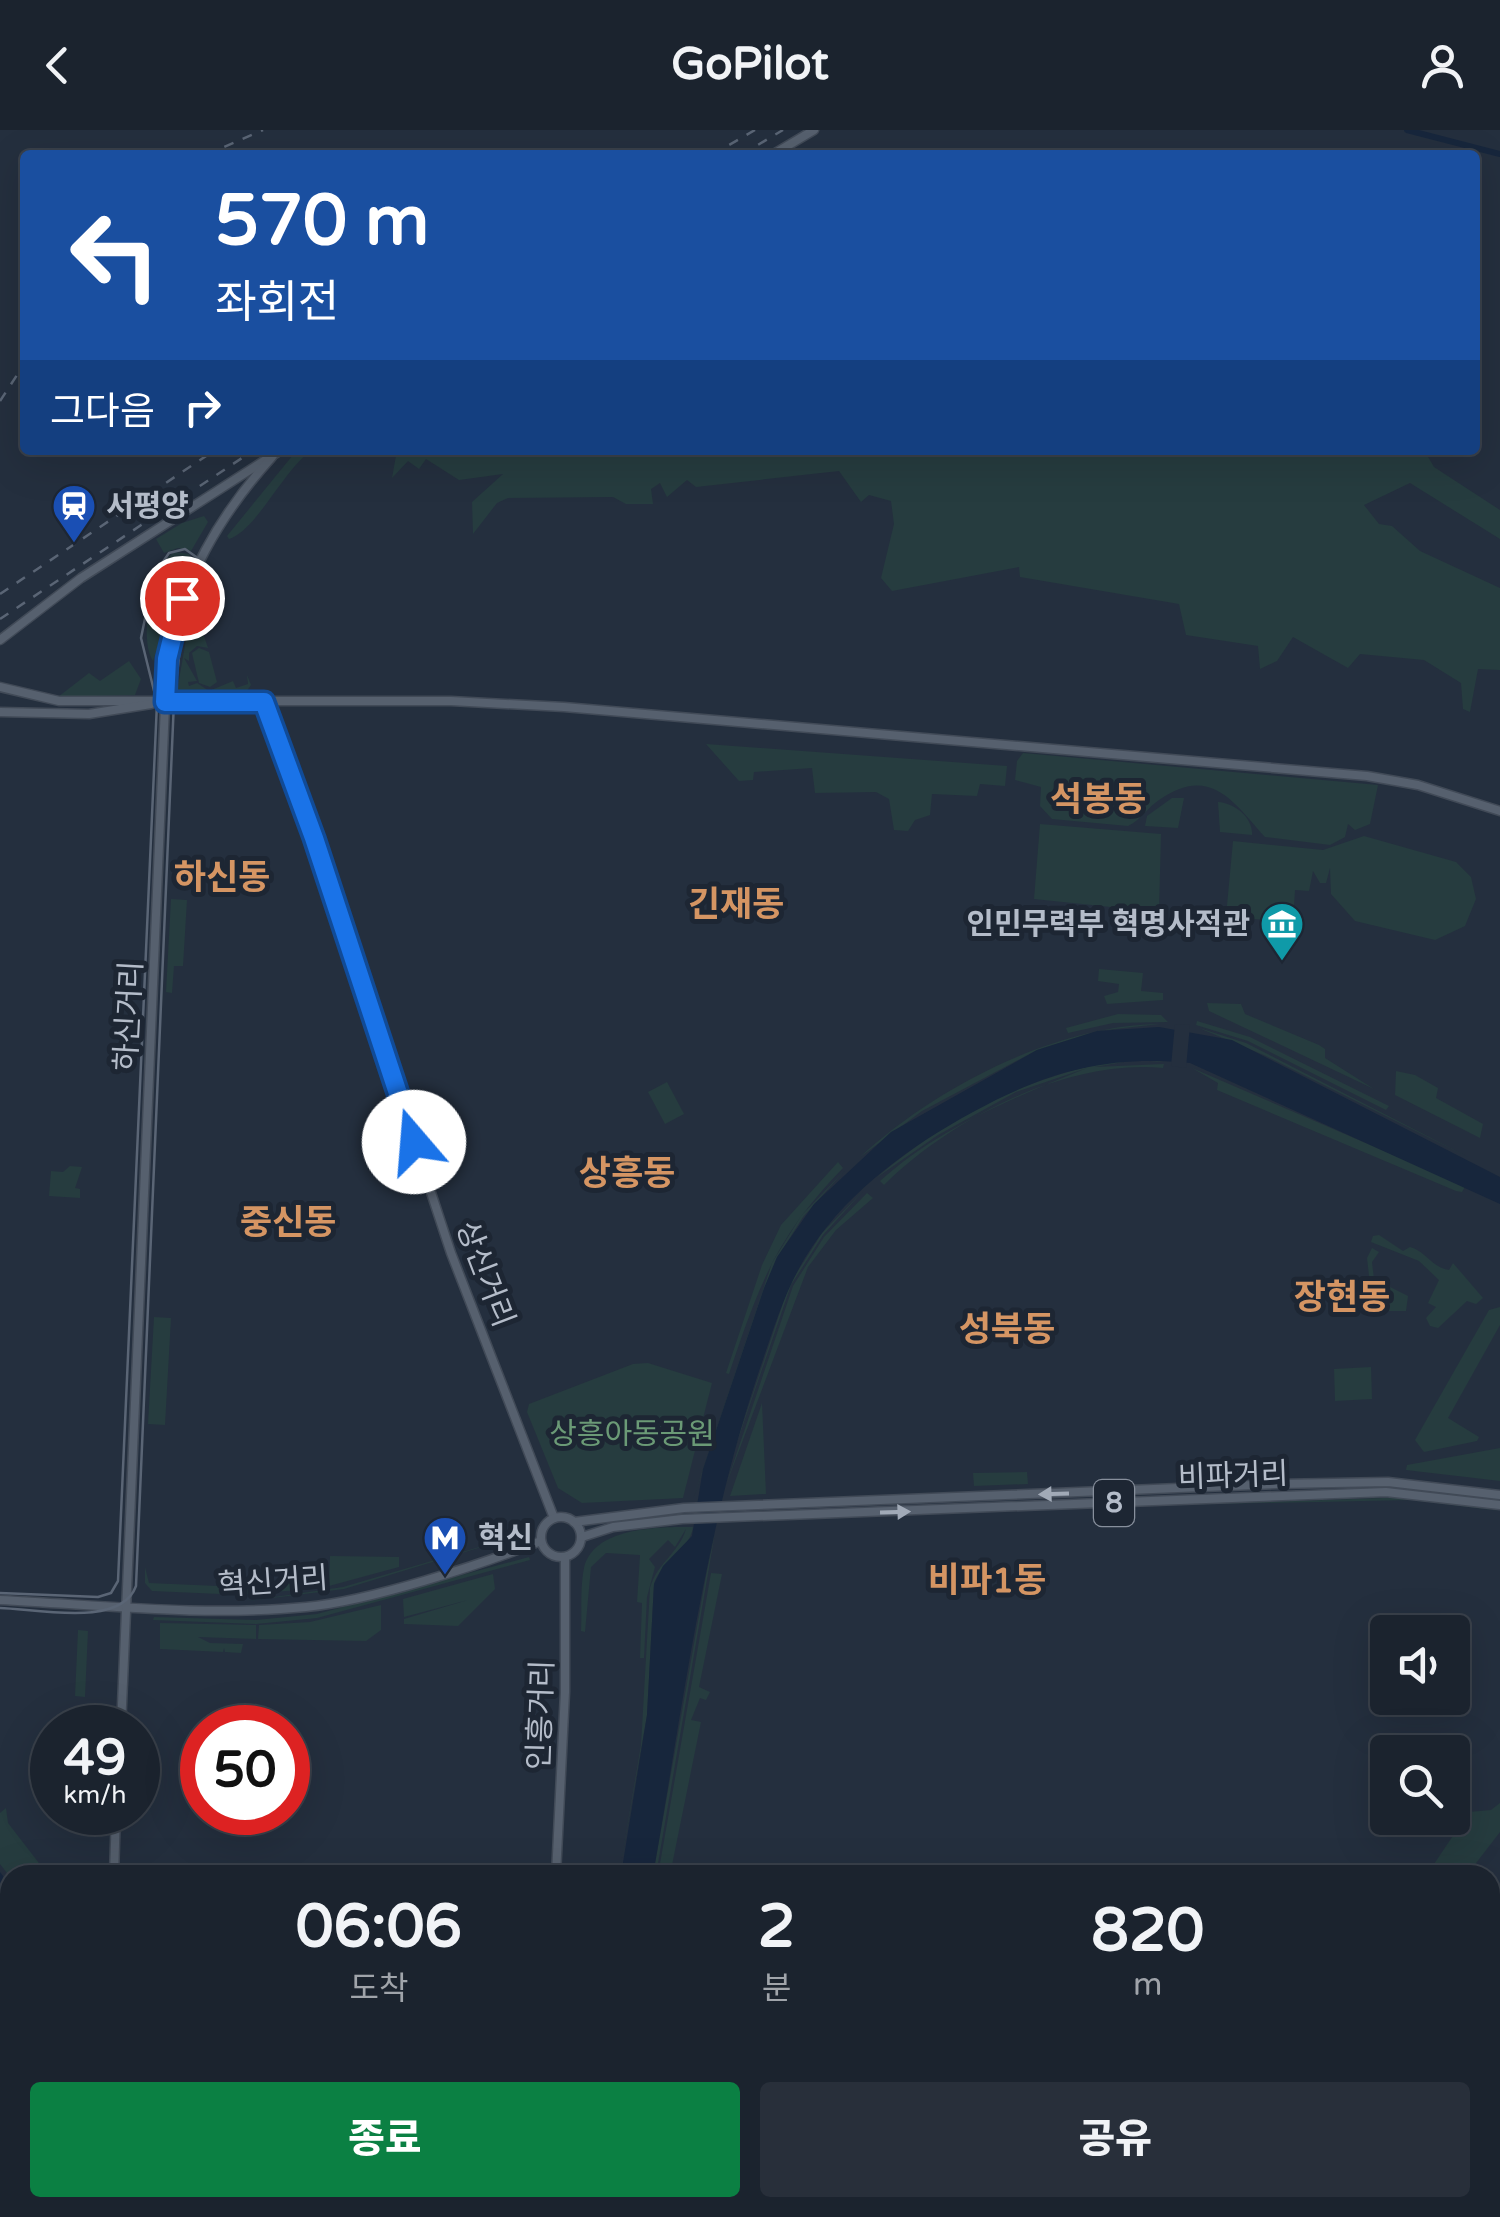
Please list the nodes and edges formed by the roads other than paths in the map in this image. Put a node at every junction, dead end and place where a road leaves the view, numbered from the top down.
1 (814, 130) edge
2 (780, 150) edge
3 (275, 455) edge
4 (272, 457) junction
5 (0, 640) edge
6 (0, 687) edge
7 (165, 702) junction
8 (264, 702) junction
9 (0, 712) edge
10 (1500, 811) edge
11 (1500, 1495) edge
12 (1500, 1505) edge
13 (728, 1512) junction
14 (554, 1518) junction
15 (574, 1522) junction
16 (582, 1538) junction
17 (542, 1541) junction
18 (564, 1558) junction
19 (0, 1600) edge
20 (127, 1606) junction
21 (122, 1705) edge
22 (115, 1835) edge
23 (114, 1865) edge
24 (556, 1865) edge

1 - 2 main road
3 - 4 main road
4 - 5 main road
4 - 7 main road, 하신거리
6 - 7 main road
7 - 8 main road
7 - 9 main road
7 - 20 main road, 하신거리
8 - 10 main road
8 - 14 main road, 상신거리
11 -> 13 main road, 비파거리 / 8
13 -> 12 main road, 비파거리 / 8
13 - 15 main road, 8
13 - 16 main road, 8
14 - 15 main road
14 - 17 main road
15 - 16 main road
16 - 18 main road
17 - 18 main road
17 - 20 main road, 혁신거리
18 - 24 main road, 인흥거리
19 - 20 main road, 혁신거리
20 - 21 main road, 하신거리
22 - 23 main road

